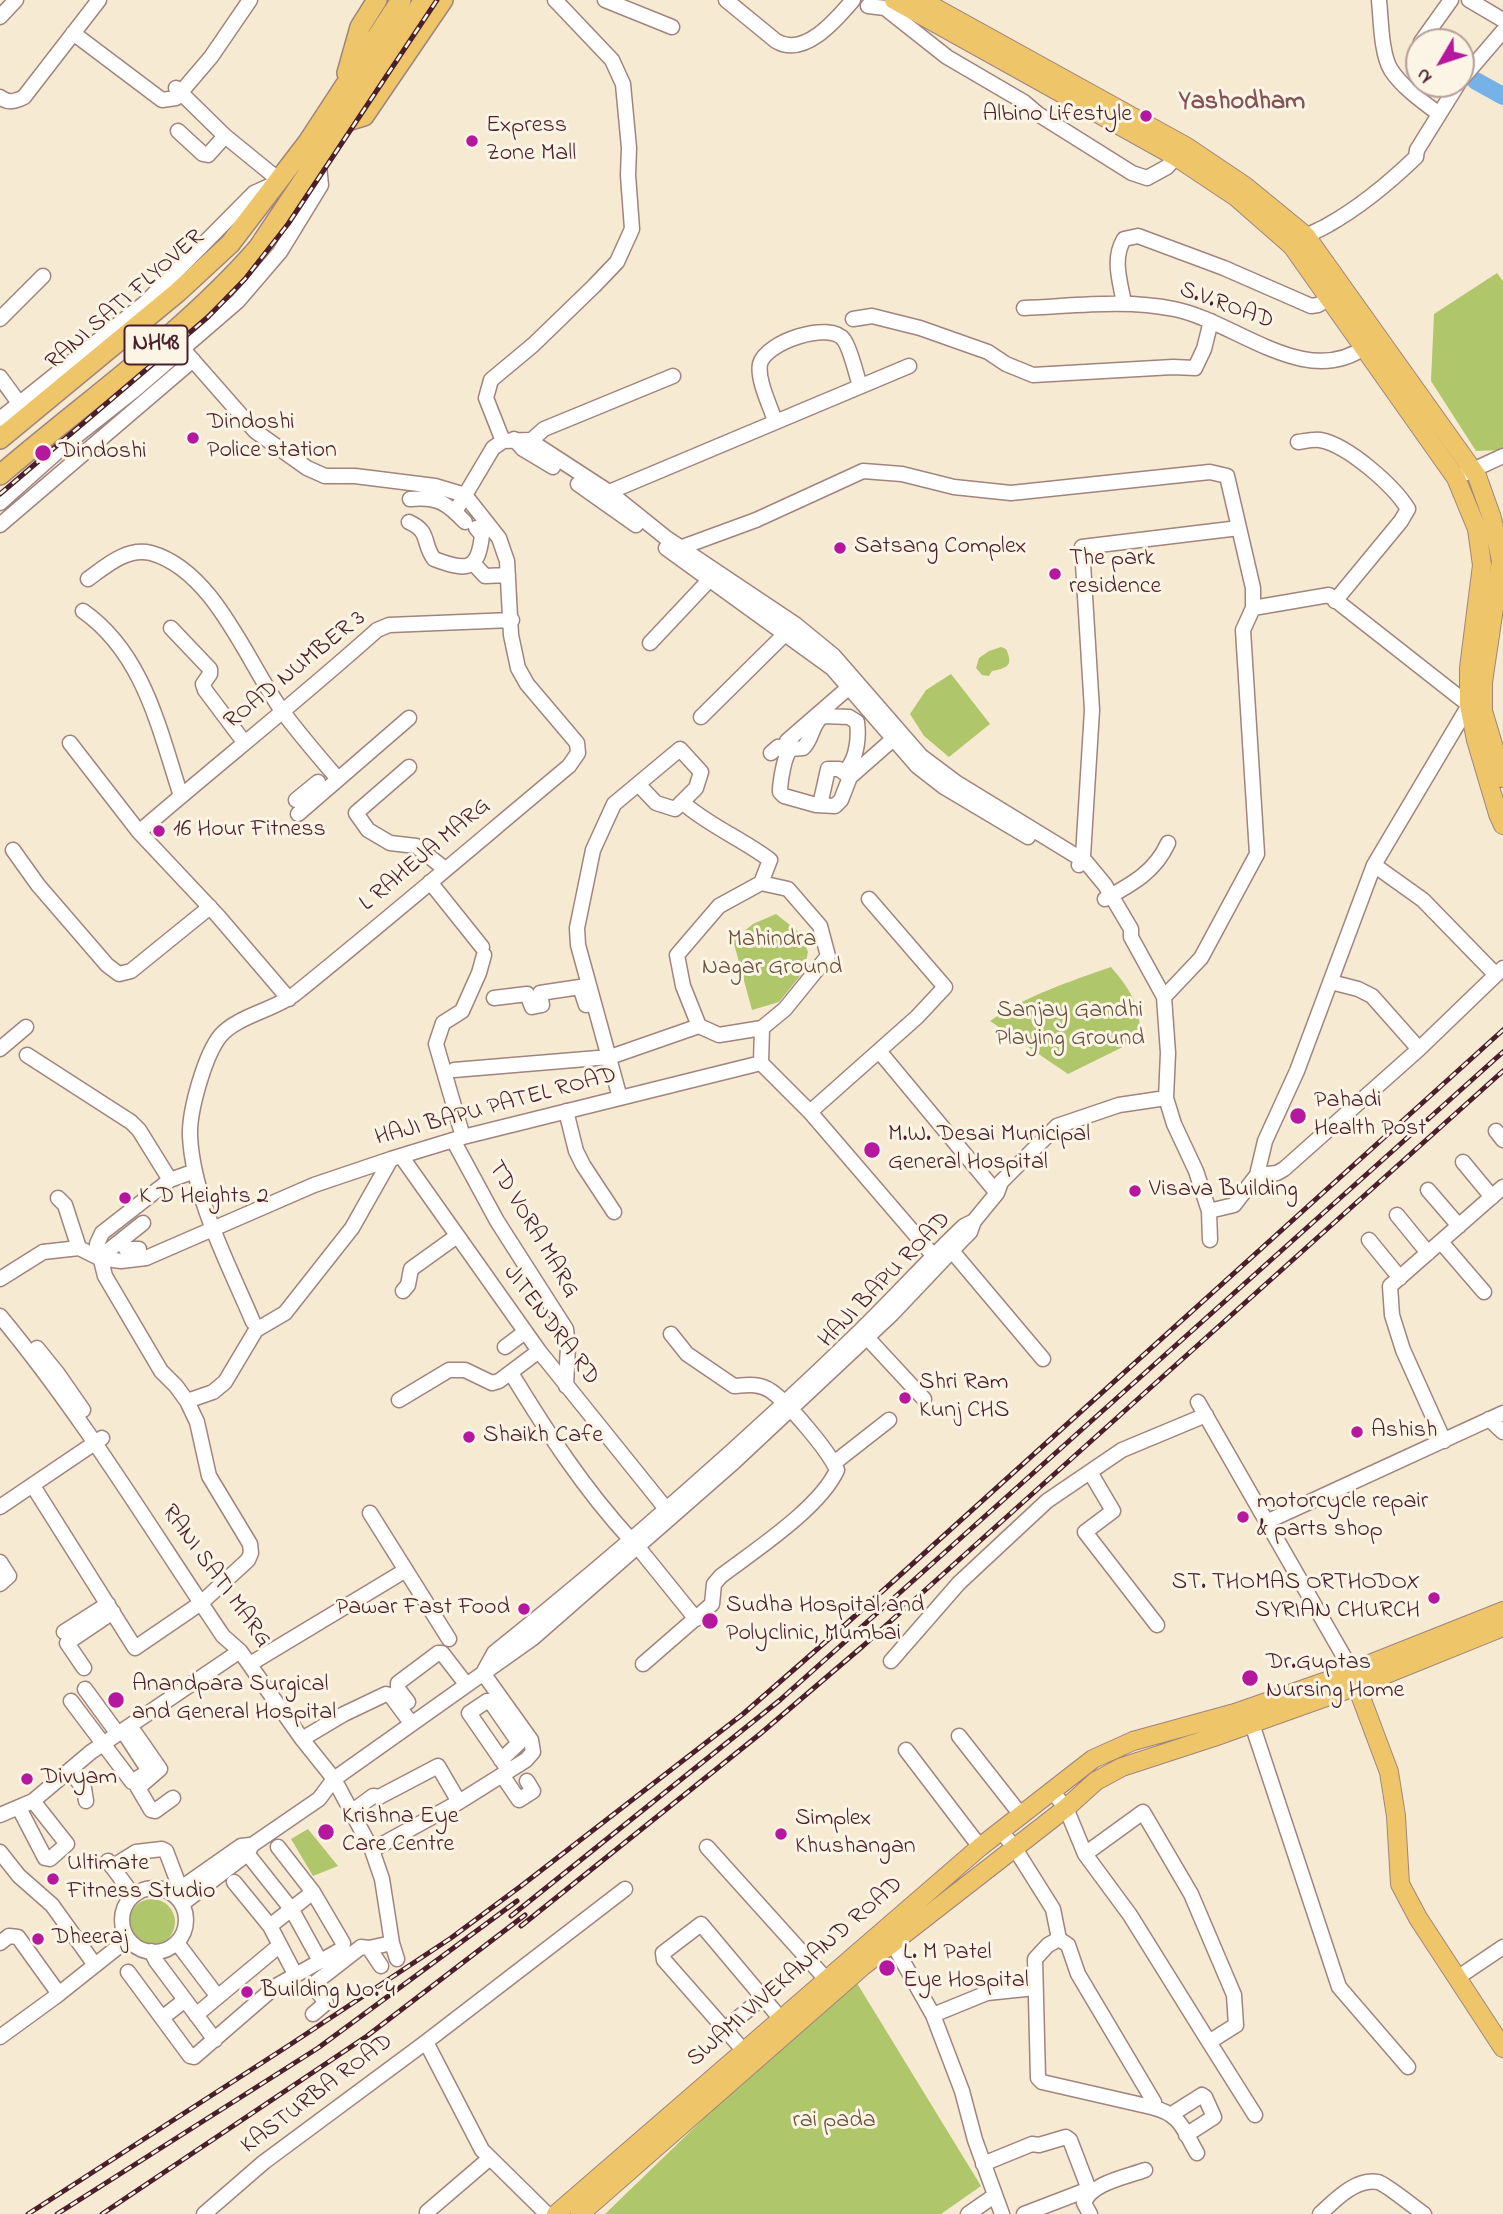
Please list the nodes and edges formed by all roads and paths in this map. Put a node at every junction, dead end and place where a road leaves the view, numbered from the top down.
1 (16, 0) edge
2 (99, 0) edge
3 (243, 0) edge
4 (250, 0) edge
5 (377, 0) edge
6 (401, 0) edge
7 (424, 0) edge
8 (443, 0) edge
9 (555, 0) edge
10 (605, 0) edge
11 (726, 0) edge
12 (853, 0) edge
13 (894, 0) edge
14 (921, 0) edge
15 (1379, 0) edge
16 (1451, 0) edge
17 (1469, 0) edge
18 (868, 6) dead end
19 (0, 17) edge
20 (1503, 20) edge
21 (671, 27) dead end
22 (1431, 28) edge
23 (1503, 31) edge
24 (74, 33) junction
25 (208, 55) junction
26 (1475, 64) edge
27 (346, 85) junction
28 (176, 93) junction
29 (0, 97) edge
30 (1450, 98) edge
31 (1439, 114) junction
32 (341, 124) junction
33 (178, 131) dead end
34 (1147, 133) junction
35 (225, 136) junction
36 (313, 149) junction
37 (1176, 157) junction
38 (276, 184) junction
39 (1304, 237) junction
40 (43, 276) dead end
41 (1330, 298) junction
42 (1125, 303) junction
43 (1024, 308) dead end
44 (0, 319) edge
45 (853, 319) dead end
46 (1211, 321) junction
47 (1365, 347) junction
48 (188, 354) junction
49 (909, 366) dead end
50 (673, 376) dead end
51 (0, 377) edge
52 (860, 386) junction
53 (19, 403) junction
54 (0, 419) edge
55 (775, 421) junction
56 (0, 439) edge
57 (518, 442) junction
58 (1298, 442) dead end
59 (1503, 456) edge
60 (1503, 462) edge
61 (0, 475) edge
62 (1466, 477) junction
63 (411, 483) junction
64 (465, 495) junction
65 (603, 495) junction
66 (410, 499) junction
67 (0, 503) edge
68 (0, 513) edge
69 (465, 521) junction
70 (0, 525) edge
71 (1239, 528) junction
72 (676, 549) junction
73 (474, 564) junction
74 (508, 575) junction
75 (714, 576) junction
76 (88, 579) dead end
77 (1335, 601) junction
78 (1253, 608) junction
79 (83, 611) dead end
80 (512, 620) junction
81 (171, 628) dead end
82 (790, 629) junction
83 (650, 643) dead end
84 (852, 685) junction
85 (1469, 705) junction
86 (282, 710) junction
87 (409, 718) dead end
88 (701, 718) dead end
89 (1483, 738) junction
90 (900, 739) junction
91 (244, 742) junction
92 (70, 743) dead end
93 (787, 747) junction
94 (771, 753) dead end
95 (879, 762) dead end
96 (409, 767) dead end
97 (849, 772) junction
98 (338, 779) junction
99 (1503, 779) edge
100 (318, 782) dead end
101 (638, 784) junction
102 (181, 796) junction
103 (682, 802) junction
104 (820, 805) junction
105 (988, 808) junction
106 (1503, 825) edge
107 (139, 832) junction
108 (1168, 843) dead end
109 (13, 849) dead end
110 (1080, 863) junction
111 (1374, 865) junction
112 (445, 869) junction
113 (430, 882) junction
114 (761, 883) junction
115 (1107, 898) junction
116 (869, 900) dead end
117 (210, 907) junction
118 (1500, 972) edge
119 (1331, 982) junction
120 (1164, 997) junction
121 (494, 998) dead end
122 (289, 999) junction
123 (699, 1026) junction
124 (26, 1027) dead end
125 (762, 1028) junction
126 (0, 1049) edge
127 (1419, 1049) junction
128 (879, 1051) junction
129 (27, 1055) dead end
130 (605, 1057) junction
131 (761, 1063) junction
132 (454, 1070) dead end
133 (620, 1098) junction
134 (1166, 1098) junction
135 (566, 1111) junction
136 (810, 1112) junction
137 (458, 1138) junction
138 (396, 1158) junction
139 (1463, 1162) dead end
140 (195, 1171) junction
141 (1257, 1175) junction
142 (170, 1180) junction
143 (1428, 1190) dead end
144 (1497, 1192) edge
145 (997, 1193) junction
146 (58, 1198) dead end
147 (1209, 1211) junction
148 (614, 1212) dead end
149 (1397, 1215) dead end
150 (143, 1223) dead end
151 (1459, 1226) junction
152 (214, 1228) junction
153 (961, 1235) junction
154 (457, 1236) junction
155 (1210, 1240) dead end
156 (1369, 1240) dead end
157 (1441, 1242) junction
158 (79, 1248) junction
159 (952, 1251) junction
160 (1428, 1253) junction
161 (99, 1258) junction
162 (937, 1260) junction
163 (1399, 1278) junction
164 (0, 1279) edge
165 (403, 1291) dead end
166 (1484, 1292) dead end
167 (0, 1304) edge
168 (6, 1319) edge
169 (253, 1322) dead end
170 (525, 1332) junction
171 (864, 1334) junction
172 (671, 1335) dead end
173 (505, 1347) dead end
174 (539, 1351) junction
175 (1043, 1359) dead end
176 (511, 1373) junction
177 (566, 1386) junction
178 (399, 1399) dead end
179 (924, 1399) dead end
180 (187, 1401) junction
181 (1198, 1402) dead end
182 (787, 1406) junction
183 (1206, 1415) junction
184 (1496, 1416) edge
185 (889, 1420) dead end
186 (1503, 1432) edge
187 (99, 1441) junction
188 (1444, 1441) junction
189 (834, 1463) junction
190 (1090, 1472) junction
191 (33, 1486) junction
192 (0, 1507) edge
193 (370, 1513) dead end
194 (669, 1513) junction
195 (1266, 1522) junction
196 (636, 1541) junction
197 (0, 1562) edge
198 (406, 1570) junction
199 (0, 1584) edge
200 (204, 1600) junction
201 (111, 1608) junction
202 (1503, 1611) edge
203 (696, 1619) junction
204 (1157, 1625) dead end
205 (1503, 1627) edge
206 (64, 1632) dead end
207 (449, 1639) dead end
208 (237, 1647) junction
209 (891, 1661) dead end
210 (250, 1664) junction
211 (643, 1664) dead end
212 (84, 1668) dead end
213 (482, 1672) junction
214 (1354, 1678) junction
215 (466, 1684) junction
216 (85, 1689) dead end
217 (71, 1701) dead end
218 (415, 1721) junction
219 (1252, 1724) junction
220 (124, 1730) junction
221 (959, 1736) dead end
222 (302, 1739) junction
223 (102, 1745) junction
224 (906, 1750) dead end
225 (504, 1768) junction
226 (67, 1775) junction
227 (334, 1779) junction
228 (527, 1781) dead end
229 (1051, 1790) junction
230 (173, 1798) dead end
231 (37, 1801) junction
232 (86, 1801) dead end
233 (459, 1802) junction
234 (1066, 1808) junction
235 (21, 1810) junction
236 (350, 1812) junction
237 (0, 1815) edge
238 (1021, 1815) junction
239 (70, 1825) dead end
240 (1001, 1831) junction
241 (278, 1847) dead end
242 (707, 1847) dead end
243 (980, 1847) junction
244 (1014, 1847) junction
245 (247, 1849) junction
246 (372, 1850) junction
247 (0, 1852) edge
248 (1085, 1854) junction
249 (234, 1882) dead end
250 (625, 1889) dead end
251 (313, 1892) junction
252 (133, 1895) junction
253 (178, 1895) junction
254 (292, 1910) junction
255 (270, 1926) junction
256 (888, 1935) junction
257 (128, 1939) junction
258 (1059, 1939) junction
259 (0, 1943) edge
260 (280, 1945) junction
261 (381, 1945) junction
262 (1503, 1947) edge
263 (181, 1948) dead end
264 (151, 1951) junction
265 (397, 1959) dead end
266 (320, 1961) junction
267 (95, 1965) junction
268 (381, 1966) dead end
269 (128, 1972) dead end
270 (295, 1974) junction
271 (825, 1978) junction
272 (1457, 1978) junction
273 (1035, 1987) junction
274 (60, 1994) junction
275 (218, 1997) junction
276 (762, 1998) junction
277 (185, 2000) junction
278 (313, 2014) dead end
279 (196, 2015) junction
280 (933, 2015) junction
281 (162, 2018) junction
282 (780, 2018) junction
283 (724, 2029) junction
284 (0, 2037) edge
285 (215, 2040) junction
286 (426, 2042) junction
287 (1209, 2042) junction
288 (1503, 2048) edge
289 (744, 2051) junction
290 (1408, 2067) dead end
291 (1152, 2107) junction
292 (1174, 2112) junction
293 (1255, 2115) dead end
294 (1188, 2134) junction
295 (1197, 2153) dead end
296 (490, 2158) junction
297 (983, 2164) junction
298 (1145, 2170) dead end
299 (994, 2196) junction
300 (427, 2212) dead end
301 (204, 2214) edge
302 (547, 2214) edge
303 (556, 2214) edge
304 (580, 2214) edge
305 (968, 2214) edge
306 (1002, 2214) edge
307 (1024, 2214) edge
308 (1090, 2214) edge
309 (1320, 2214) edge
310 (1424, 2214) edge

1 - 19 street
2 - 24 street
3 - 25 street
4 - 25 street
5 - 27 highway
6 - 27 highway, NH48
7 - 32 highway, NH48
8 - 32 highway
9 - 57 street
10 - 21 street
11 - 12 street
13 - 34 main road
14 - 34 main road
15 - 31 street
16 - 22 street
17 - 20 street
18 - 37 street
23 - 26 street
24 - 28 street
24 - 29 street
25 - 28 street
27 - 36 highway, NH48
28 - 35 street
30 - 31 street
31 - 39 street
32 - 36 highway, NH48
33 - 35 street
34 - 37 main road
34 - 39 main road
35 - 38 street
36 - 38 highway, NH48
36 - 48 street
36 - 61 highway, RANI SATI FLYOVER / NH48
37 - 39 main road
38 - 53 street
38 - 56 highway, RANI SATI FLYOVER / NH48
39 - 41 main road
39 - 62 main road
40 - 44 street
41 - 42 street
41 - 47 main road
42 - 43 street, S.V.ROAD
42 - 46 street, S.V.ROAD
45 - 46 street
46 - 47 street, S.V.ROAD
47 - 62 main road
48 - 63 street
48 - 67 street
48 - 68 street
48 - 70 street
49 - 52 street
50 - 57 street
51 - 53 street
52 - 55 street
52 - 55 street
53 - 54 street
55 - 65 street
57 - 64 street
57 - 65 street
58 - 77 street
59 - 62 street
60 - 62 street
62 - 85 main road
62 - 89 main road
63 - 64 street
63 - 66 street
64 - 69 street
64 - 74 street, L RAHEJA MARG
65 - 72 street
66 - 69 street
66 - 73 street
69 - 73 street
71 - 72 street
71 - 78 street
71 - 110 street
72 - 75 street
73 - 74 street
74 - 80 street, L RAHEJA MARG
75 - 82 street
75 - 83 street
76 - 86 street
77 - 78 street
77 - 85 street
78 - 120 street
79 - 102 street
80 - 86 street, ROAD NUMBER 3
80 - 112 street, L RAHEJA MARG
81 - 91 street
82 - 84 street
82 - 88 street
84 - 90 street
84 - 93 street
85 - 89 main road
85 - 111 street
86 - 91 street, ROAD NUMBER 3
86 - 98 street
87 - 98 street
89 - 99 main road
89 - 106 main road
90 - 95 street
90 - 97 street
90 - 105 street
90 - 105 street
91 - 102 street, ROAD NUMBER 3
92 - 107 street
93 - 94 street
93 - 97 street
93 - 104 street
96 - 112 street
97 - 104 street
97 - 104 street
98 - 100 street
101 - 103 street
101 - 103 street
101 - 130 street
102 - 107 street, ROAD NUMBER 3
103 - 114 street
105 - 110 street
107 - 117 street
108 - 115 street
109 - 117 street
110 - 115 street
111 - 118 street
111 - 119 street
112 - 113 street, L RAHEJA MARG
113 - 122 street, L RAHEJA MARG
113 - 137 street, TD VORA MARG
114 - 123 street
114 - 125 street
115 - 120 street
116 - 128 street
117 - 122 street
118 - 127 street
119 - 127 street
119 - 141 street
120 - 134 street
121 - 130 street
122 - 140 street, L RAHEJA MARG
123 - 125 street
123 - 130 street
124 - 126 street
125 - 131 street
127 - 141 street
128 - 136 street
128 - 145 street
129 - 142 street
130 - 132 street
130 - 133 street
131 - 133 street, HAJI BAPU PATEL ROAD
131 - 136 street
133 - 135 street, HAJI BAPU PATEL ROAD
134 - 145 street, HAJI BAPU ROAD
134 - 147 street
135 - 137 street, HAJI BAPU PATEL ROAD
135 - 148 street
136 - 162 street
137 - 138 street, HAJI BAPU PATEL ROAD
137 - 177 street, TD VORA MARG
138 - 152 street, HAJI BAPU PATEL ROAD
138 - 154 street, JITENDRA RD
138 - 180 street
139 - 144 street
140 - 142 street
140 - 152 street, L RAHEJA MARG
141 - 147 street
142 - 161 street
143 - 151 street
144 - 151 street
145 - 153 street, HAJI BAPU ROAD
146 - 158 street
147 - 155 street
149 - 160 street
150 - 161 street
151 - 157 street
152 - 161 street, HAJI BAPU PATEL ROAD
152 - 169 street, L RAHEJA MARG
153 - 159 street, HAJI BAPU ROAD
153 - 162 street, HAJI BAPU ROAD
154 - 165 street
154 - 170 street, JITENDRA RD
156 - 163 street
157 - 160 street
157 - 166 street
158 - 161 street, HAJI BAPU PATEL ROAD
158 - 164 street
159 - 162 street, HAJI BAPU ROAD
159 - 175 street
160 - 163 street
161 - 180 street
162 - 171 street, HAJI BAPU ROAD
163 - 188 street
167 - 168 street, RANI SATI MARG
168 - 187 street, RANI SATI MARG
170 - 173 street
170 - 174 street, JITENDRA RD
171 - 179 street
171 - 182 street, HAJI BAPU ROAD
172 - 182 street
174 - 176 street
174 - 177 street, JITENDRA RD
176 - 178 street
176 - 196 street
177 - 194 street, JITENDRA RD
180 - 200 street
181 - 183 street
182 - 189 street
182 - 194 street, HAJI BAPU ROAD
183 - 190 street
183 - 195 street
184 - 186 street
184 - 188 street
185 - 189 street
187 - 191 street
187 - 200 street, RANI SATI MARG
188 - 195 street
189 - 203 street
190 - 204 street
190 - 209 street
191 - 192 street
191 - 201 street
193 - 198 street
194 - 196 street, HAJI BAPU ROAD
195 - 214 street
196 - 203 street
196 - 213 street, HAJI BAPU ROAD
197 - 199 street
198 - 207 street
198 - 210 street
200 - 201 street
200 - 208 street, RANI SATI MARG
201 - 206 street
201 - 212 street
202 - 214 main road, SWAMI VIVEKANAND ROAD
203 - 211 street
205 - 214 main road, SWAMI VIVEKANAND ROAD
208 - 210 street, RANI SATI MARG
208 - 220 street
210 - 222 street, RANI SATI MARG
213 - 215 street, HAJI BAPU ROAD
213 - 225 street
214 - 219 main road, SWAMI VIVEKANAND ROAD
214 - 229 main road, SWAMI VIVEKANAND ROAD
214 - 272 main road
215 - 218 street, HAJI BAPU ROAD
215 - 218 street
216 - 220 street
217 - 223 street
218 - 222 street
218 - 227 street, HAJI BAPU ROAD
219 - 234 main road, SWAMI VIVEKANAND ROAD
219 - 290 street
220 - 223 street
220 - 223 street
220 - 230 street
221 - 238 street
222 - 227 street, RANI SATI MARG
223 - 226 street
224 - 243 street
225 - 225 street
225 - 228 street
225 - 233 street
226 - 231 street
226 - 232 street
227 - 236 street, RANI SATI MARG
227 - 245 street, HAJI BAPU ROAD
229 - 234 street
229 - 238 main road, SWAMI VIVEKANAND ROAD
231 - 235 street
231 - 235 street
231 - 239 street
233 - 236 street
233 - 246 street
234 - 244 main road, SWAMI VIVEKANAND ROAD
234 - 248 street
235 - 237 street
236 - 246 street, RANI SATI MARG
238 - 240 main road, SWAMI VIVEKANAND ROAD
240 - 243 main road, SWAMI VIVEKANAND ROAD
240 - 244 street
241 - 251 street
242 - 271 street
243 - 256 main road, SWAMI VIVEKANAND ROAD
244 - 256 main road, SWAMI VIVEKANAND ROAD
244 - 258 street
245 - 253 street, HAJI BAPU ROAD
245 - 254 street
246 - 261 street, RANI SATI MARG
247 - 267 street
248 - 287 street
248 - 287 street
249 - 255 street
250 - 286 street
251 - 254 street
251 - 266 street
252 - 253 street
252 - 253 street
252 - 257 street
253 - 264 street
254 - 255 street
254 - 266 street
255 - 260 street
256 - 271 main road, SWAMI VIVEKANAND ROAD
256 - 280 street
256 - 304 main road, SWAMI VIVEKANAND ROAD
257 - 264 street
257 - 267 street
258 - 273 street
258 - 291 street
259 - 274 street
260 - 270 street
260 - 275 street
261 - 265 street, RANI SATI MARG
261 - 268 street
261 - 278 street
262 - 272 street
263 - 275 street
264 - 277 street
266 - 270 street
267 - 274 street
269 - 281 street
270 - 285 street
271 - 282 main road, SWAMI VIVEKANAND ROAD
272 - 288 main road
273 - 280 street
273 - 291 street
274 - 284 street
275 - 279 street
276 - 282 street
276 - 283 street
276 - 283 street
277 - 279 street
277 - 281 street
279 - 285 street
280 - 297 street
281 - 285 street
282 - 289 main road, SWAMI VIVEKANAND ROAD
283 - 289 street
286 - 296 street, KASTURBA ROAD
286 - 301 street, KASTURBA ROAD
287 - 293 street
289 - 303 main road, SWAMI VIVEKANAND ROAD
291 - 292 street
292 - 294 street
292 - 294 street
294 - 295 street
296 - 300 street
296 - 302 street, KASTURBA ROAD
297 - 299 street
297 - 307 street
298 - 308 street
299 - 305 street
299 - 306 street
309 - 310 street

